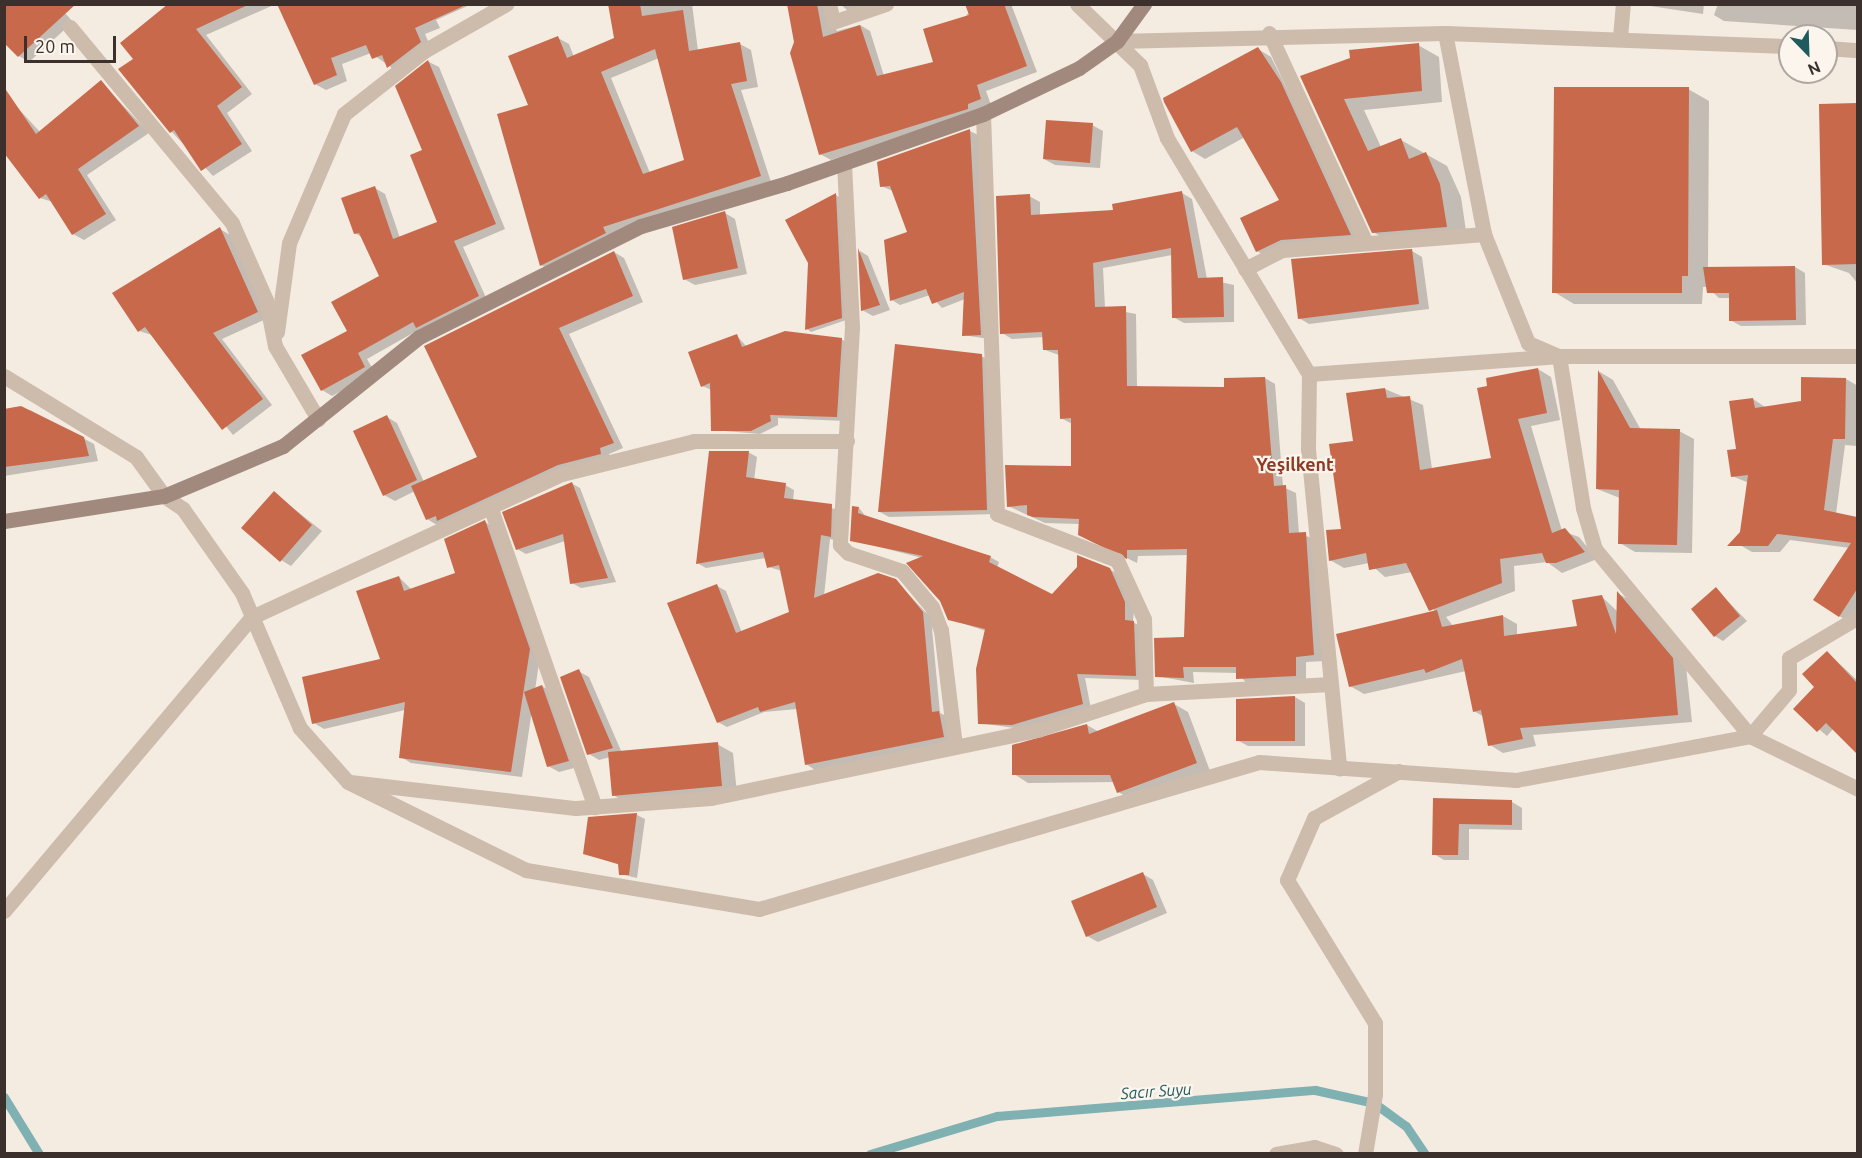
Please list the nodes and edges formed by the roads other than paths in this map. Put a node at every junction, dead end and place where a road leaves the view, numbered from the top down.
1 (506, 4) edge
2 (829, 4) edge
3 (886, 4) edge
4 (1077, 4) edge
5 (1144, 4) edge
6 (1623, 4) edge
7 (484, 10) edge
8 (70, 27) dead end
9 (1269, 33) junction
10 (1445, 33) junction
11 (1620, 37) junction
12 (1117, 40) junction
13 (1778, 45) edge
14 (1838, 49) edge
15 (1857, 50) edge
16 (983, 114) junction
17 (844, 163) junction
18 (1484, 234) junction
19 (1365, 241) junction
20 (1245, 269) junction
21 (275, 346) junction
22 (1559, 356) junction
23 (1857, 356) edge
24 (1308, 374) junction
25 (4, 376) edge
26 (318, 419) junction
27 (847, 441) junction
28 (164, 496) junction
29 (490, 506) junction
30 (4, 521) edge
31 (252, 617) junction
32 (1857, 617) edge
33 (1331, 684) junction
34 (1146, 694) junction
35 (1750, 736) junction
36 (955, 745) junction
37 (1339, 768) junction
38 (1401, 770) junction
39 (348, 782) junction
40 (1857, 789) edge
41 (595, 807) junction
42 (4, 911) edge
43 (1368, 1146) edge
44 (1276, 1154) edge
45 (1336, 1154) edge

1 - 7 street
2 - 3 street
4 - 12 street
5 - 12 street
6 - 11 street
7 - 21 street
8 - 21 street
9 - 10 street
9 - 12 street
9 - 19 street
10 - 11 street
10 - 18 street
11 - 13 street
12 - 16 street
12 - 20 street
14 - 15 street
16 - 17 street
16 - 34 street
17 - 26 street
17 - 27 street
18 - 19 street
18 - 22 street
19 - 20 street
20 - 24 street
21 - 26 street
22 - 23 street
22 - 24 street
22 - 35 street
24 - 33 street
25 - 28 street
26 - 28 street
27 - 29 street
27 - 36 street
28 - 30 street
28 - 31 street
29 - 31 street
29 - 41 street
31 - 39 street
31 - 42 street
32 - 35 street
33 - 34 street
33 - 37 street
34 - 36 street
35 - 38 street
35 - 40 street
36 - 41 street
37 - 38 street
37 - 39 street
38 - 43 street
39 - 41 street
44 - 45 street

